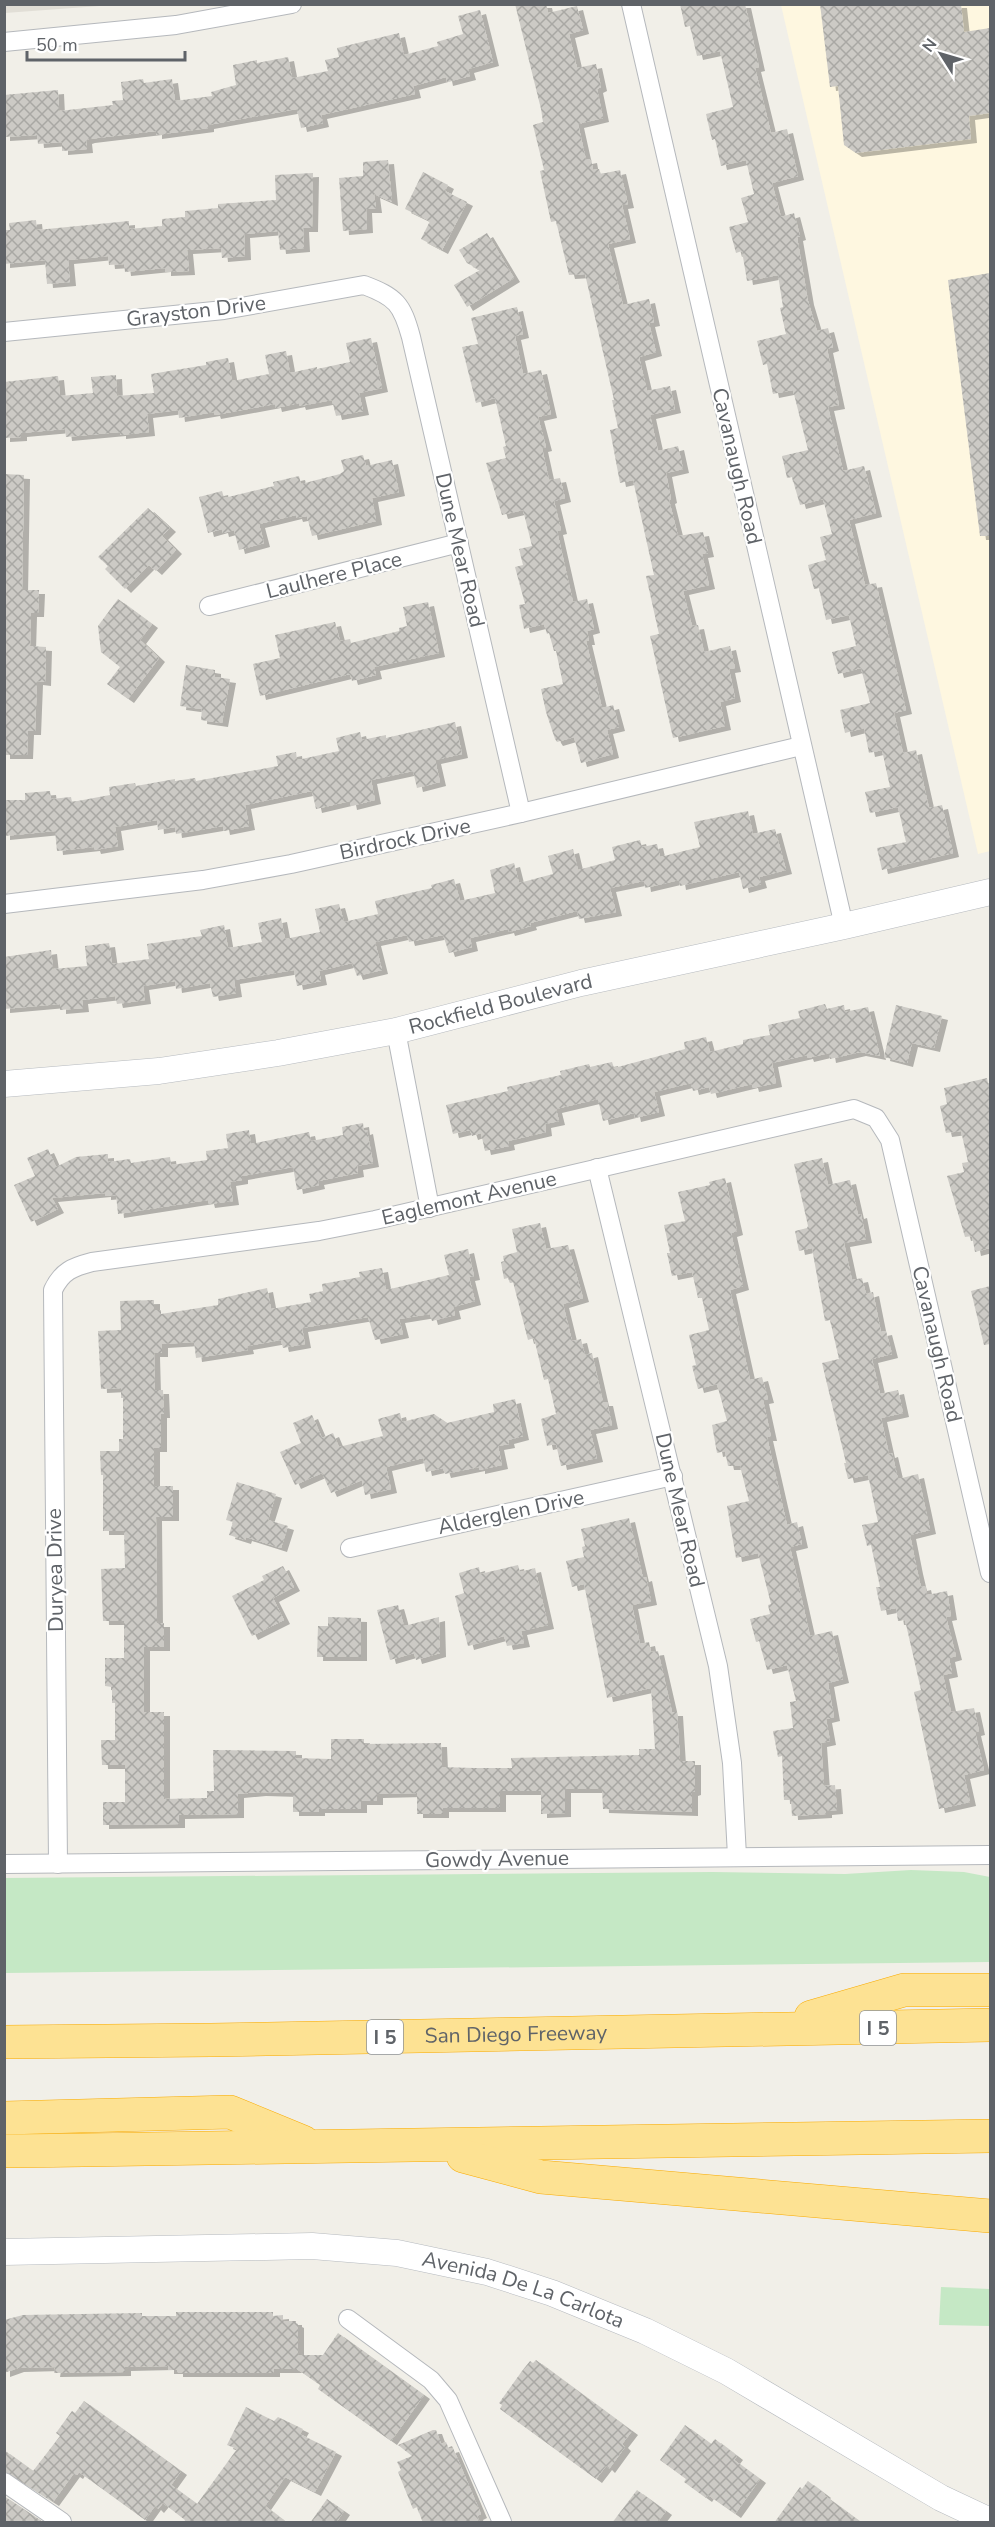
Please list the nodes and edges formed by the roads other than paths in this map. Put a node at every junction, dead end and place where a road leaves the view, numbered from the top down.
1 (292, 4) edge
2 (631, 4) edge
3 (4, 42) edge
4 (385, 293) joint
5 (4, 332) edge
6 (459, 543) junction
7 (209, 606) dead end
8 (801, 746) junction
9 (521, 813) junction
10 (990, 892) edge
11 (4, 904) edge
12 (844, 926) junction
13 (396, 1031) junction
14 (4, 1084) edge
15 (876, 1118) joint
16 (597, 1168) junction
17 (430, 1208) junction
18 (60, 1277) joint
19 (673, 1476) junction
20 (350, 1548) dead end
21 (990, 1573) edge
22 (990, 1855) edge
23 (737, 1856) junction
24 (4, 1864) edge
25 (58, 1864) junction
26 (990, 1990) edge
27 (990, 2025) edge
28 (766, 2030) junction
29 (4, 2042) edge
30 (4, 2118) edge
31 (990, 2136) edge
32 (430, 2147) junction
33 (315, 2148) junction
34 (4, 2151) edge
35 (990, 2216) edge
36 (4, 2252) edge
37 (348, 2319) dead end
38 (4, 2482) edge
39 (990, 2521) edge
40 (62, 2523) edge
41 (502, 2523) edge

1 - 3 street
2 - 8 street, Cavanaugh Road
4 - 5 street, Grayston Drive
4 - 6 street, Dune Mear Road
6 - 7 street, Laulhere Place
6 - 9 street, Dune Mear Road
8 - 9 street, Birdrock Drive
8 - 12 street, Cavanaugh Road
9 - 11 street, Birdrock Drive
10 - 12 main road, Rockfield Boulevard
12 - 13 main road, Rockfield Boulevard
13 - 14 main road, Rockfield Boulevard
13 - 17 street
15 - 16 street, Eaglemont Avenue
15 - 21 street, Cavanaugh Road
16 - 17 street, Eaglemont Avenue
16 - 19 street, Dune Mear Road
17 - 18 street, Eaglemont Avenue
18 - 25 street, Duryea Drive
19 - 20 street, Alderglen Drive
19 - 23 street, Dune Mear Road
22 - 23 street, Gowdy Avenue
23 - 25 street, Gowdy Avenue
24 - 25 street, Gowdy Avenue
26 - 28 highway
27 - 28 highway, San Diego Freeway / I 5
28 - 29 highway, San Diego Freeway / I 5
30 - 33 highway
31 - 32 highway
32 - 33 highway
32 - 35 highway
33 - 34 highway
36 - 39 main road, Avenida De La Carlota
37 - 41 street
38 - 40 street

